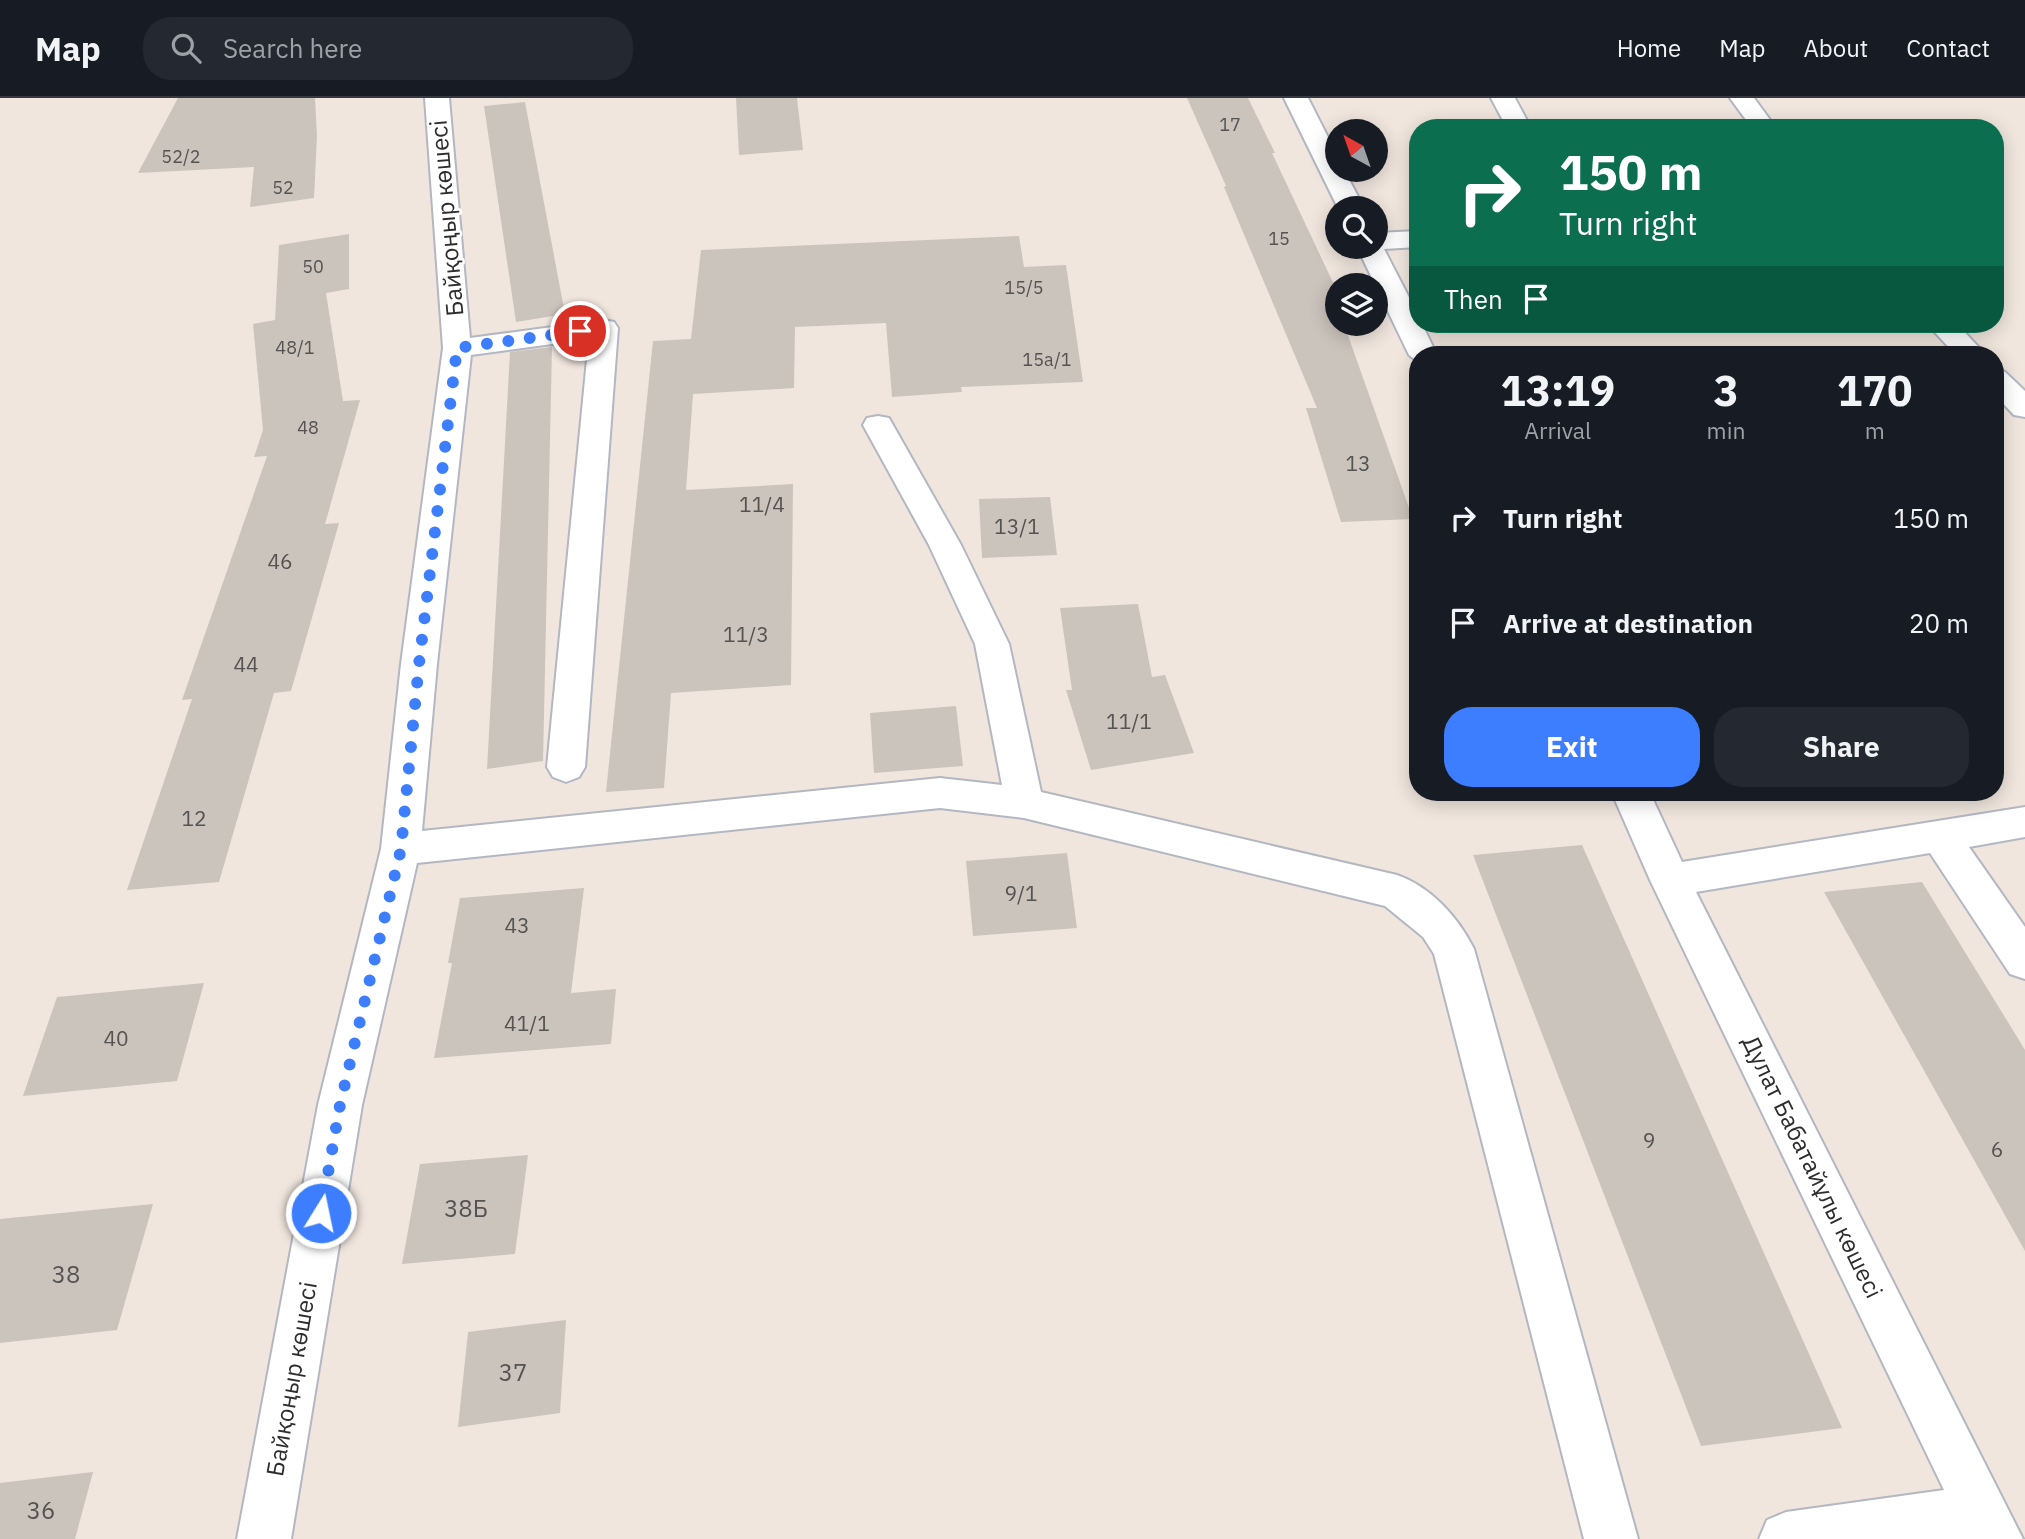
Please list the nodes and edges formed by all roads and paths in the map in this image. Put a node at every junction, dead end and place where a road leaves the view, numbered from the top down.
1 (437, 98) edge
2 (1296, 98) edge
3 (1503, 98) edge
4 (1742, 98) edge
5 (1514, 119) edge
6 (1757, 119) edge
7 (1345, 196) edge
8 (1409, 239) edge
9 (1388, 240) edge
10 (1376, 259) edge
11 (1409, 326) edge
12 (1950, 333) edge
13 (1963, 346) edge
14 (457, 348) junction
15 (2004, 387) edge
16 (2025, 408) edge
17 (878, 425) dead end
18 (566, 767) dead end
19 (1635, 801) edge
20 (1024, 803) junction
21 (2025, 822) edge
22 (1940, 836) junction
23 (401, 849) junction
24 (1670, 880) junction
25 (2025, 961) edge
26 (1989, 1525) edge
27 (264, 1539) edge
28 (1611, 1539) edge
29 (1786, 1539) edge

1 - 14 street, Байқоңыр көшесі
2 - 7 street
3 - 5 street
4 - 6 street
8 - 9 street
10 - 11 street
12 - 13 street
14 - 18 street
14 - 23 street, Байқоңыр көшесі
15 - 16 street
17 - 20 street
19 - 24 street, Дулат Бабатайұлы көшесі
20 - 23 street
20 - 28 street
21 - 22 street
22 - 24 street
22 - 25 street
23 - 27 street, Байқоңыр көшесі
24 - 26 street, Дулат Бабатайұлы көшесі
26 - 29 street

